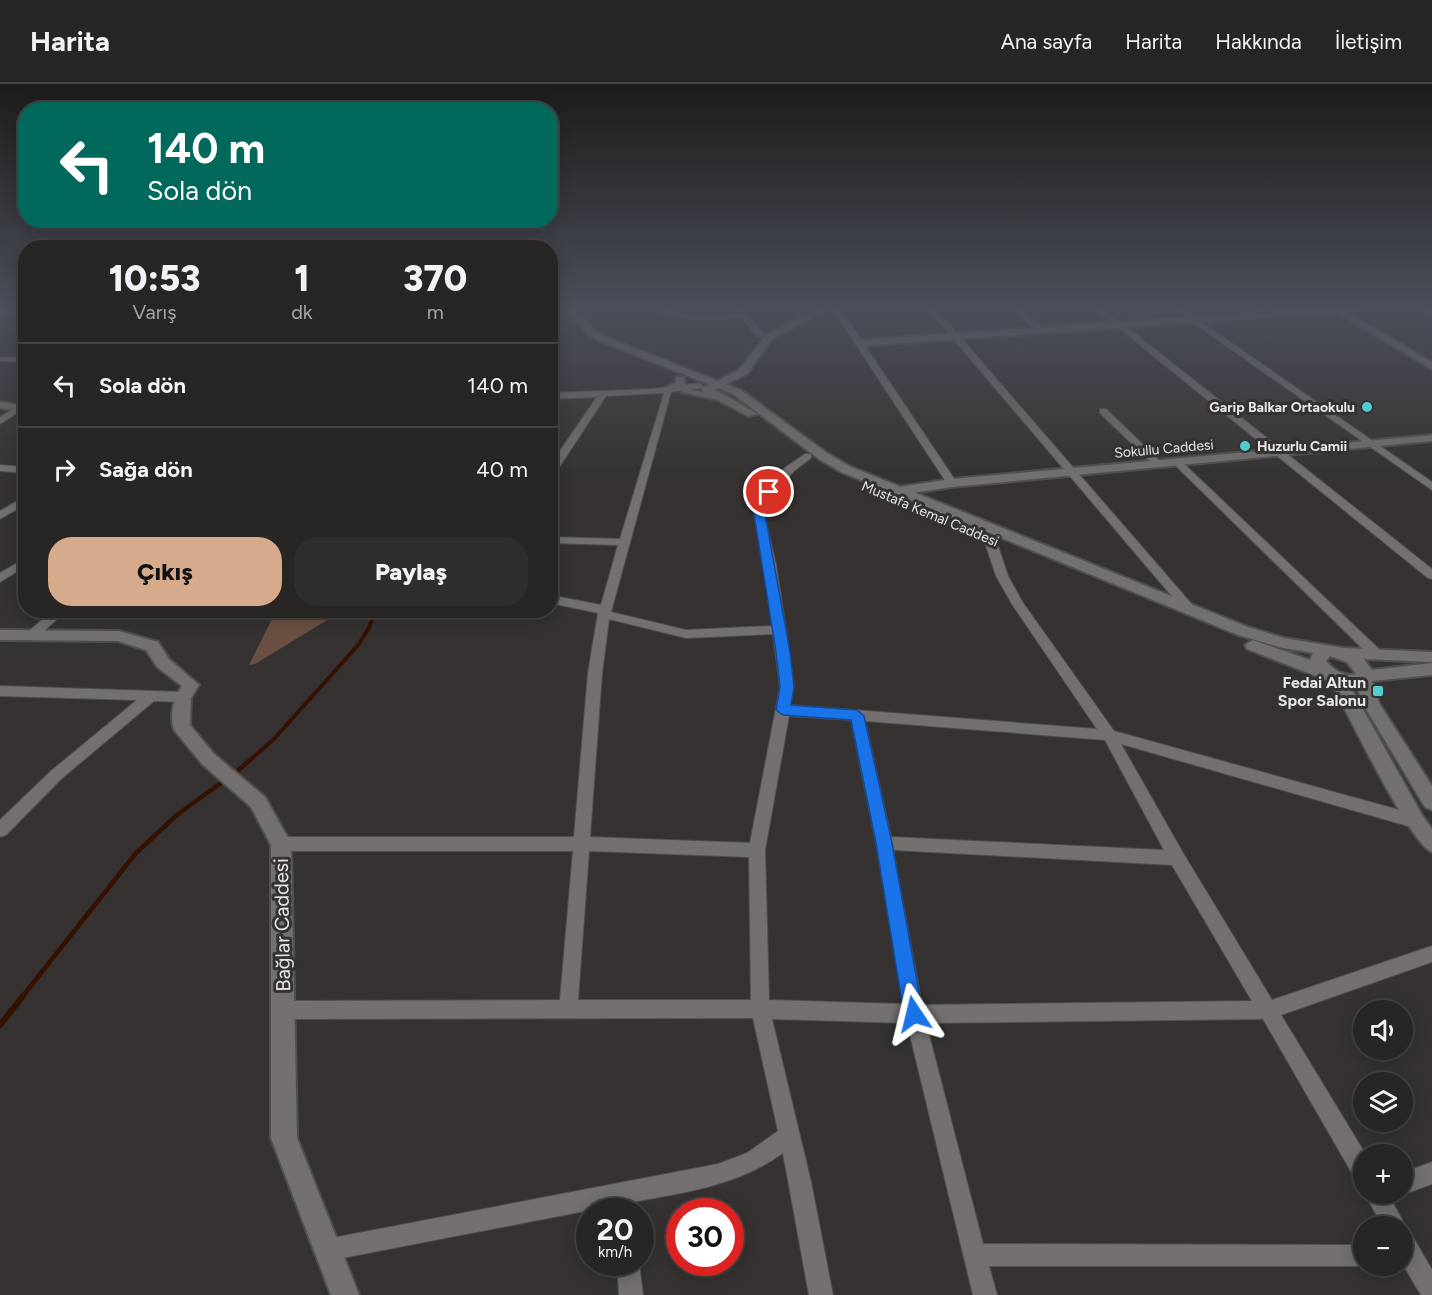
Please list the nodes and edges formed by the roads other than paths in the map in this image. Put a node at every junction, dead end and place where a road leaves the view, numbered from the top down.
1 (648, 365) edge
2 (671, 365) edge
3 (733, 365) edge
4 (745, 365) edge
5 (874, 365) edge
6 (982, 365) edge
7 (1168, 365) edge
8 (1258, 365) edge
9 (736, 376) junction
10 (680, 379) junction
11 (709, 385) junction
12 (668, 392) junction
13 (686, 392) junction
14 (737, 392) junction
15 (603, 395) junction
16 (558, 396) edge
17 (724, 398) junction
18 (0, 405) edge
19 (18, 407) edge
20 (18, 411) edge
21 (1102, 411) dead end
22 (0, 421) edge
23 (1430, 440) edge
24 (1371, 444) junction
25 (1279, 454) junction
26 (808, 456) junction
27 (558, 462) edge
28 (1158, 464) junction
29 (1179, 464) junction
30 (0, 468) edge
31 (18, 469) edge
32 (1074, 472) junction
33 (952, 483) junction
34 (1432, 487) edge
35 (899, 491) junction
36 (18, 505) edge
37 (0, 516) edge
38 (558, 540) edge
39 (990, 540) junction
40 (625, 542) junction
41 (18, 567) edge
42 (1432, 575) edge
43 (0, 579) edge
44 (558, 601) edge
45 (1191, 611) junction
46 (604, 612) junction
47 (51, 618) edge
48 (780, 630) junction
49 (0, 635) edge
50 (30, 638) junction
51 (1332, 652) junction
52 (1377, 655) junction
53 (1432, 657) edge
54 (1432, 669) edge
55 (1332, 675) junction
56 (1364, 677) junction
57 (7, 692) edge
58 (151, 696) junction
59 (183, 697) junction
60 (0, 704) edge
61 (783, 710) junction
62 (857, 716) junction
63 (1109, 735) junction
64 (1432, 802) edge
65 (1415, 821) junction
66 (0, 830) edge
67 (884, 843) junction
68 (280, 844) junction
69 (582, 844) junction
70 (1432, 844) edge
71 (756, 850) junction
72 (1177, 858) junction
73 (1432, 954) edge
74 (760, 1009) junction
75 (283, 1010) junction
76 (1269, 1010) junction
77 (568, 1011) junction
78 (914, 1014) junction
79 (789, 1136) junction
80 (1353, 1153) edge
81 (1432, 1173) edge
82 (1413, 1180) edge
83 (639, 1198) edge
84 (576, 1210) edge
85 (327, 1250) junction
86 (974, 1254) junction
87 (1353, 1256) edge
88 (1413, 1262) edge
89 (629, 1276) edge
90 (1432, 1292) edge
91 (345, 1295) edge
92 (631, 1295) edge
93 (821, 1295) edge
94 (985, 1295) edge

1 - 10 main road, Mustafa Kemal Caddesi
2 - 11 main road, Mustafa Kemal Caddesi
3 - 11 main road
4 - 9 main road
5 - 33 street
6 - 32 street
7 - 25 street
8 - 24 street
9 - 11 main road
9 - 14 main road
10 - 11 main road, Mustafa Kemal Caddesi
10 - 12 main road
11 - 12 street
11 - 13 street
11 - 14 main road, Mustafa Kemal Caddesi
11 - 17 main road, Mustafa Kemal Caddesi
12 - 13 street
12 - 15 street
12 - 40 street
13 - 17 main road
14 - 35 main road, Mustafa Kemal Caddesi
15 - 16 street
15 - 27 street
17 - 26 main road, Mustafa Kemal Caddesi
18 - 19 main road
20 - 22 street
21 - 28 street
23 - 24 main road, Sokullu Caddesi
24 - 25 main road, Sokullu Caddesi
24 - 34 street
25 - 29 main road, Sokullu Caddesi
25 - 42 street
26 - 39 main road, Mustafa Kemal Caddesi
26 - 48 street
28 - 29 main road, Sokullu Caddesi
28 - 32 main road, Sokullu Caddesi
29 - 52 street
30 - 31 street
32 - 33 main road, Sokullu Caddesi
32 - 45 street
33 - 35 main road, Sokullu Caddesi
35 - 45 main road, Mustafa Kemal Caddesi
36 - 37 street
38 - 40 street
39 - 55 main road, Mustafa Kemal Caddesi
39 - 63 street
40 - 46 street
41 - 43 street
44 - 46 street
45 - 51 main road, Mustafa Kemal Caddesi
46 - 48 street
46 - 69 street
47 - 50 street
48 - 61 street
49 - 50 main road, Bağlar Caddesi
50 - 59 main road, Bağlar Caddesi
51 - 52 main road, Mustafa Kemal Caddesi
51 - 55 main road
51 - 56 main road
52 - 53 main road, Mustafa Kemal Caddesi
54 - 56 main road
55 - 56 main road
55 - 65 main road
56 - 64 main road
57 - 58 street
57 - 60 street
58 - 59 street
58 - 66 street
59 - 68 main road, Bağlar Caddesi
61 - 62 street
61 - 71 street
62 - 63 street
62 - 67 street
63 - 65 street
63 - 72 street
65 - 70 main road
67 - 72 street
67 - 78 street
68 - 69 street
68 - 75 main road, Bağlar Caddesi
69 - 71 street
69 - 77 street
71 - 74 street
72 - 76 street
73 - 76 street
74 - 77 street
74 - 78 street
74 - 79 street
75 - 77 street
75 - 85 main road, Bağlar Caddesi
76 - 78 street
76 - 80 street
78 - 86 street
79 - 83 street
79 - 93 street
81 - 82 street
84 - 85 street
85 - 91 main road, Bağlar Caddesi
86 - 87 street
86 - 94 street
88 - 90 street
89 - 92 street

